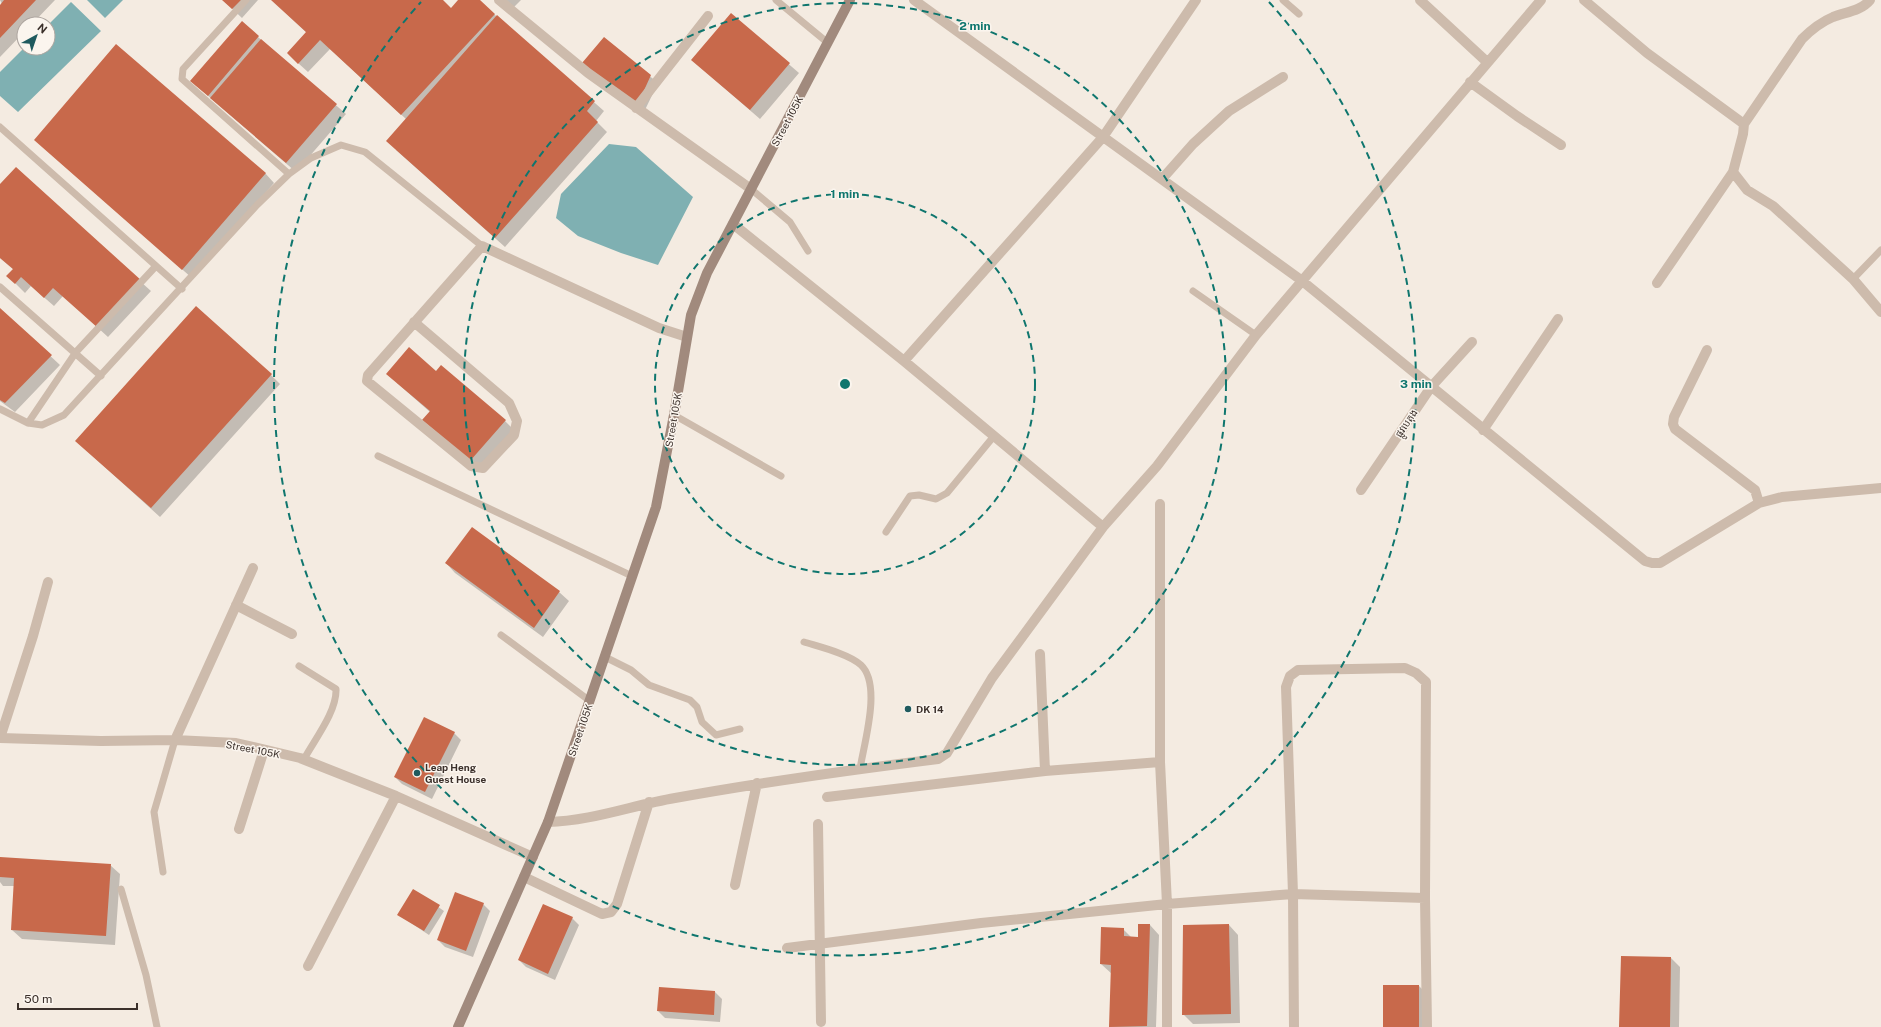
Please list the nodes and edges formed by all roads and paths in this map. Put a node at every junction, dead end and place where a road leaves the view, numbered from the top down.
1 (246, 0) edge
2 (499, 0) edge
3 (776, 0) edge
4 (850, 0) edge
5 (914, 0) edge
6 (1196, 0) edge
7 (1283, 0) edge
8 (1420, 0) edge
9 (1541, 0) edge
10 (1584, 0) edge
11 (1870, 0) edge
12 (1299, 14) dead end
13 (708, 16) dead end
14 (828, 43) junction
15 (1487, 62) junction
16 (1284, 77) dead end
17 (1470, 82) junction
18 (636, 108) junction
19 (1744, 124) junction
20 (0, 127) edge
21 (1104, 137) junction
22 (1561, 145) dead end
23 (1733, 172) junction
24 (289, 174) junction
25 (1162, 179) junction
26 (752, 190) junction
27 (733, 224) junction
28 (482, 246) junction
29 (1881, 250) edge
30 (808, 251) dead end
31 (156, 266) junction
32 (1853, 279) junction
33 (1302, 280) junction
34 (1657, 283) dead end
35 (0, 288) edge
36 (182, 289) junction
37 (1193, 291) dead end
38 (1881, 312) edge
39 (1558, 319) dead end
40 (414, 322) junction
41 (1256, 335) junction
42 (687, 337) junction
43 (1472, 342) dead end
44 (1707, 350) dead end
45 (76, 352) junction
46 (904, 361) junction
47 (101, 376) junction
48 (1431, 387) junction
49 (0, 409) edge
50 (674, 415) junction
51 (28, 423) junction
52 (1483, 430) junction
53 (994, 436) junction
54 (378, 456) dead end
55 (781, 476) dead end
56 (1880, 487) edge
57 (1361, 490) dead end
58 (1759, 503) junction
59 (1160, 504) dead end
60 (1103, 527) junction
61 (886, 532) dead end
62 (253, 568) dead end
63 (632, 576) junction
64 (48, 582) dead end
65 (236, 605) junction
66 (292, 634) dead end
67 (501, 635) dead end
68 (804, 642) dead end
69 (1040, 654) dead end
70 (605, 657) junction
71 (299, 666) dead end
72 (590, 701) junction
73 (740, 729) dead end
74 (0, 738) edge
75 (175, 740) junction
76 (264, 750) junction
77 (304, 759) junction
78 (1160, 762) junction
79 (860, 769) junction
80 (1045, 771) junction
81 (757, 783) junction
82 (396, 796) junction
83 (827, 797) dead end
84 (649, 802) junction
85 (548, 822) junction
86 (818, 824) dead end
87 (240, 829) dead end
88 (533, 857) junction
89 (163, 872) dead end
90 (524, 877) junction
91 (735, 885) dead end
92 (121, 890) dead end
93 (1293, 894) junction
94 (1425, 898) junction
95 (1167, 904) junction
96 (821, 944) junction
97 (787, 948) dead end
98 (308, 966) dead end
99 (821, 1022) dead end
100 (157, 1027) edge
101 (458, 1027) edge
102 (1167, 1027) edge
103 (1294, 1027) edge
104 (1427, 1027) edge

1 - 24 lane
2 - 18 street
3 - 14 lane
4 - 14 main road, Street 105K
5 - 21 street
6 - 21 street
7 - 12 lane
8 - 15 street
9 - 15 street
10 - 19 street
11 - 19 street
13 - 18 street
14 - 26 main road, Street 105K
15 - 17 street
16 - 25 street
17 - 22 street
17 - 33 street
18 - 26 street
19 - 23 street
20 - 31 lane
21 - 25 street
21 - 46 street
23 - 32 street
23 - 34 street
24 - 28 lane
24 - 36 lane
25 - 33 street
26 - 27 main road, Street 105K
26 - 30 lane
27 - 42 main road, Street 105K
27 - 46 street
28 - 40 street
28 - 42 street
29 - 32 lane
31 - 36 lane
31 - 45 lane
32 - 38 street
33 - 41 street
33 - 48 street
35 - 45 lane
36 - 47 lane
37 - 41 lane
39 - 52 street
40 - 40 street
41 - 60 street
42 - 50 main road, Street 105K
43 - 48 street, ផ្លូវបេតុង
44 - 58 street
45 - 47 lane
45 - 51 lane
46 - 53 street
47 - 51 lane
48 - 52 street
48 - 57 street, ផ្លូវបេតុង
49 - 51 lane
50 - 55 lane
50 - 63 main road, Street 105K
52 - 58 street
53 - 60 street
53 - 61 lane
54 - 63 lane
56 - 58 street
59 - 78 street
60 - 79 street
62 - 65 street
63 - 70 main road, Street 105K
64 - 74 street
65 - 66 street
65 - 75 street
67 - 72 lane
68 - 79 lane
69 - 80 street
70 - 72 main road, Street 105K
70 - 73 lane
71 - 77 lane
72 - 85 main road, Street 105K
74 - 75 street, Street 105K
75 - 76 street, Street 105K
75 - 89 lane
76 - 77 street, Street 105K
76 - 87 street
77 - 82 street, Street 105K
78 - 80 street
78 - 95 street
79 - 81 street
80 - 83 street
81 - 84 street
81 - 91 street
82 - 88 street, Street 105K
82 - 98 street
84 - 85 street
84 - 90 street
85 - 88 main road, Street 105K
86 - 96 street
88 - 90 main road, Street 105K
90 - 101 main road, Street 105K
92 - 100 lane
93 - 94 street
93 - 94 street
93 - 95 street
93 - 103 street
94 - 104 street
95 - 96 street
95 - 102 street
96 - 97 street
96 - 99 street

